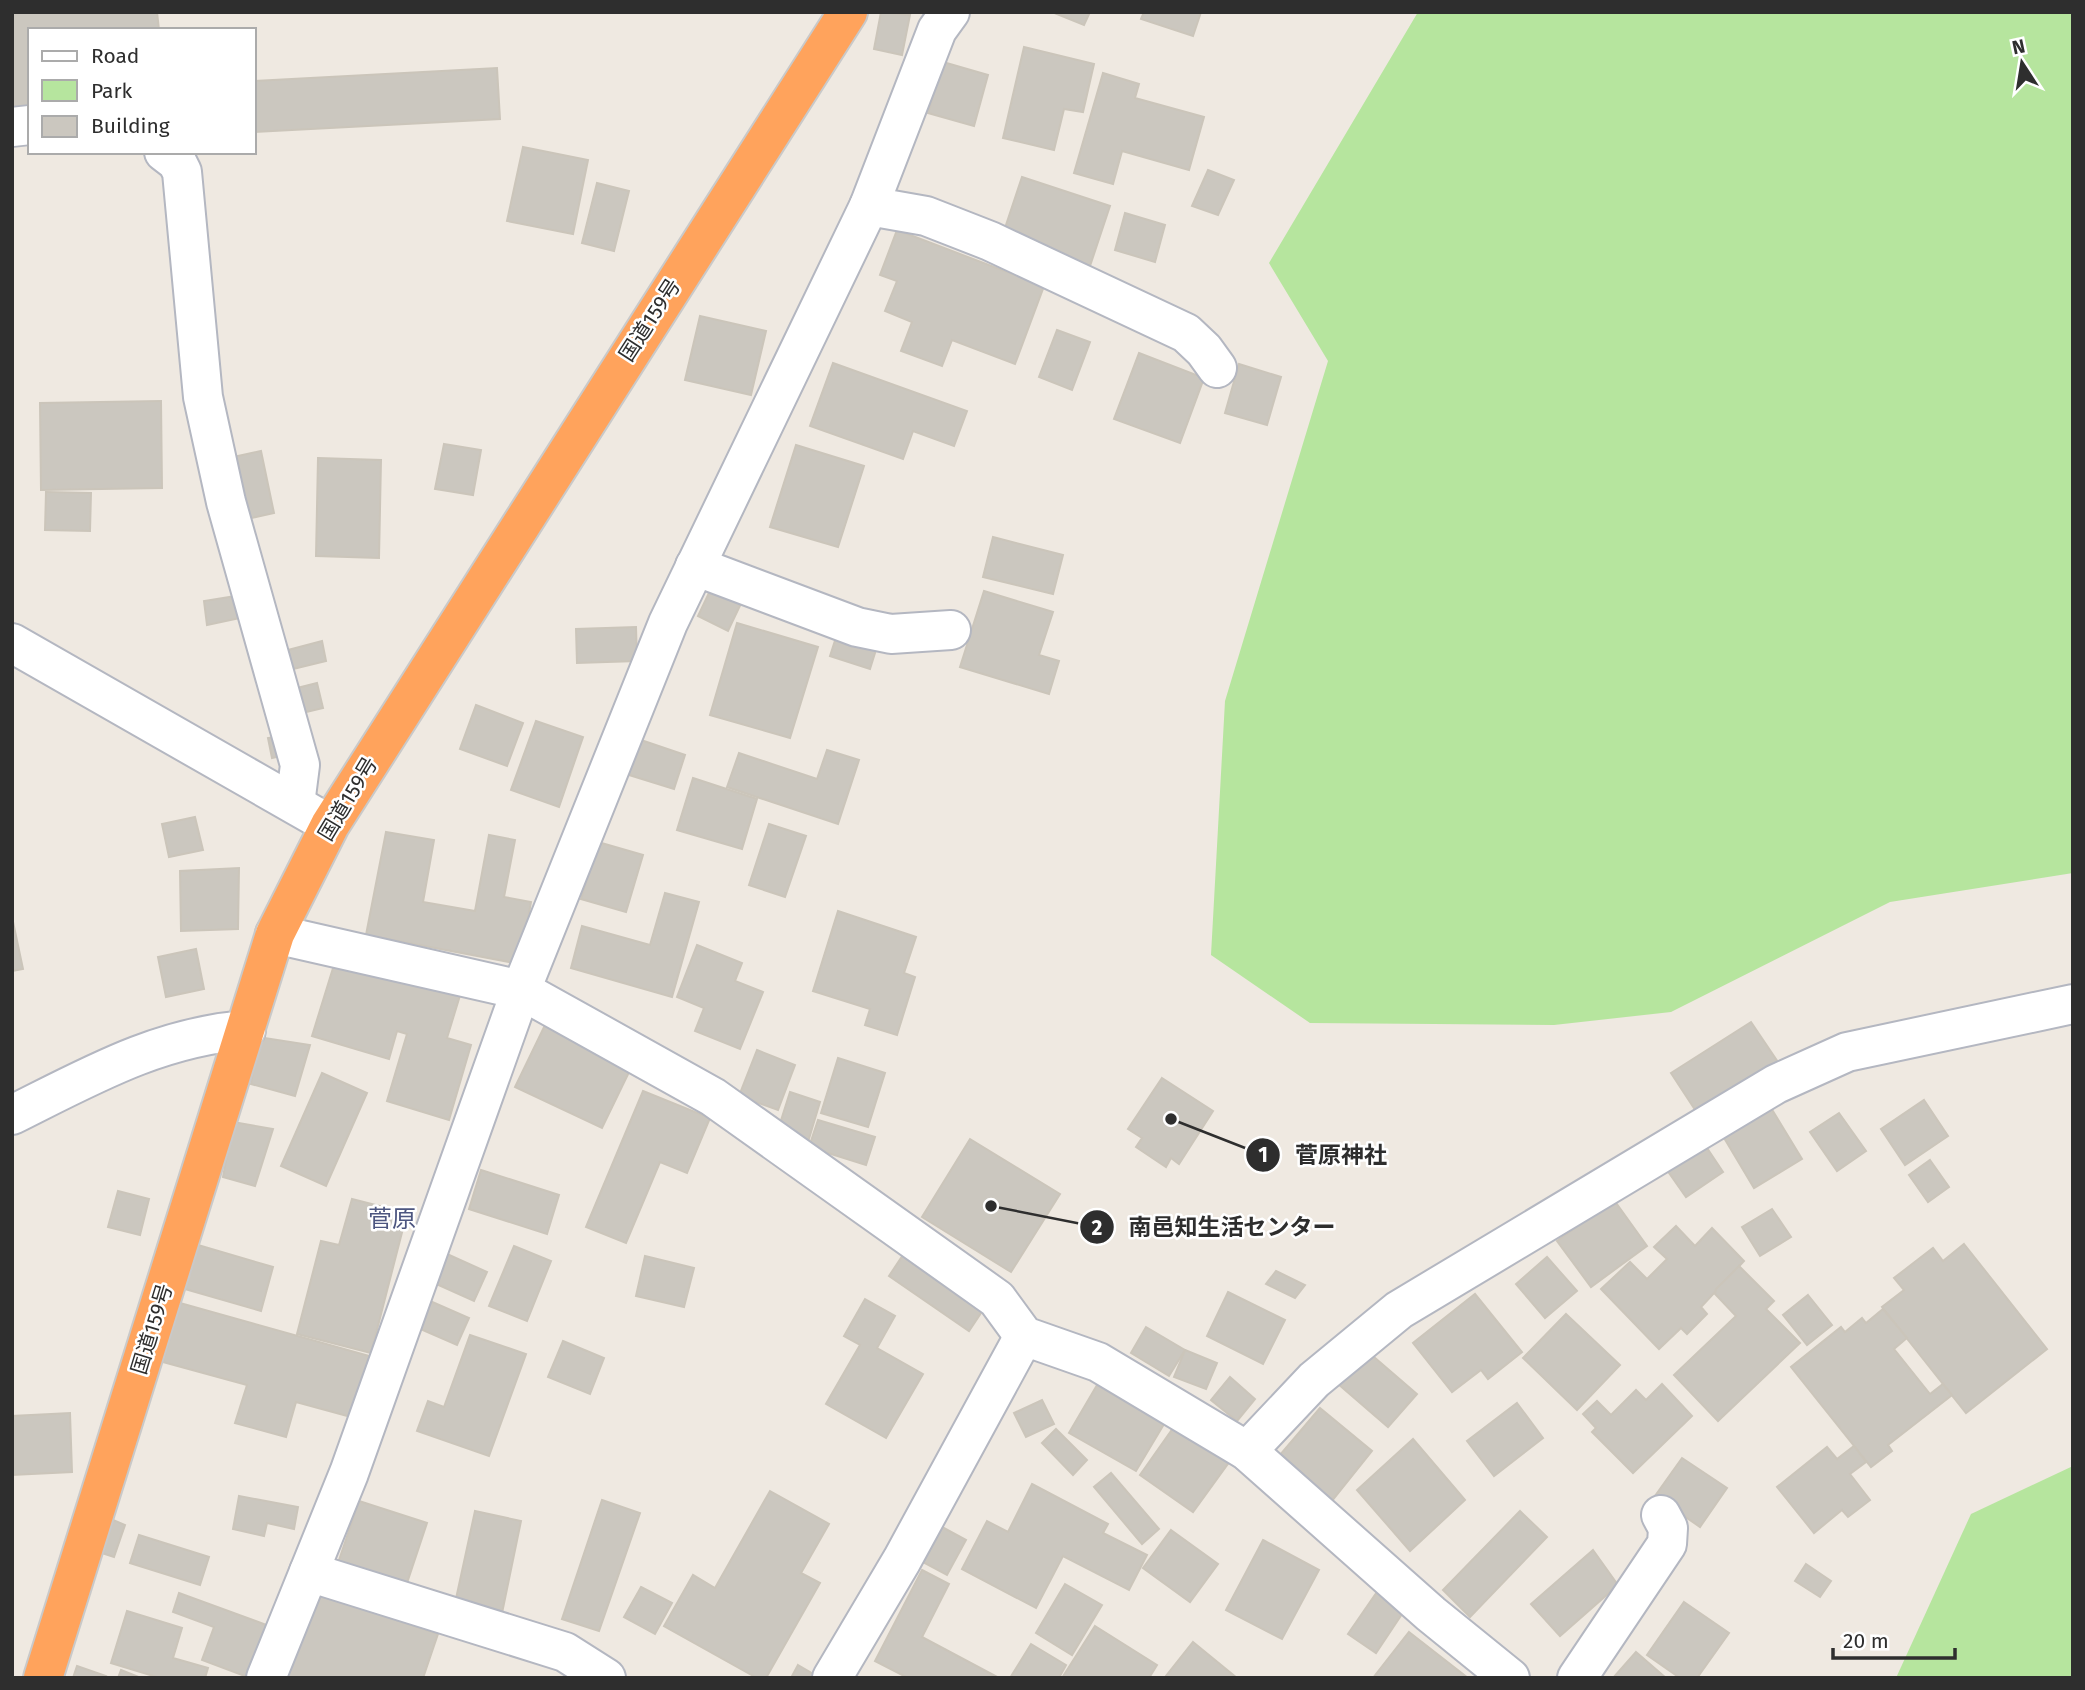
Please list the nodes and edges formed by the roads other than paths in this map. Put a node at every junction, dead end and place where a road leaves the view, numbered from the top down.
1 (848, 12) edge
2 (950, 12) edge
3 (167, 154) edge
4 (869, 206) junction
5 (1217, 368) dead end
6 (695, 566) junction
7 (951, 630) dead end
8 (12, 643) edge
9 (295, 804) junction
10 (330, 825) junction
11 (275, 934) junction
12 (521, 990) junction
13 (2073, 1004) edge
14 (246, 1030) junction
15 (12, 1115) edge
16 (1024, 1336) junction
17 (1247, 1451) junction
18 (1661, 1515) dead end
19 (309, 1572) junction
20 (43, 1678) edge
21 (266, 1678) edge
22 (606, 1678) edge
23 (832, 1678) edge
24 (1510, 1678) edge
25 (1577, 1678) edge

1 - 10 highway, 国道159号
2 - 4 street
3 - 9 street
4 - 5 street
4 - 6 street
6 - 7 street
6 - 12 street
8 - 9 street
9 - 10 street
10 - 11 highway, 国道159号
11 - 12 street
11 - 14 highway, 国道159号
12 - 16 street
12 - 19 street
13 - 17 street
14 - 15 street
14 - 20 highway, 国道159号
16 - 17 street
16 - 23 street
17 - 24 street
18 - 25 street
19 - 21 street
19 - 22 street

